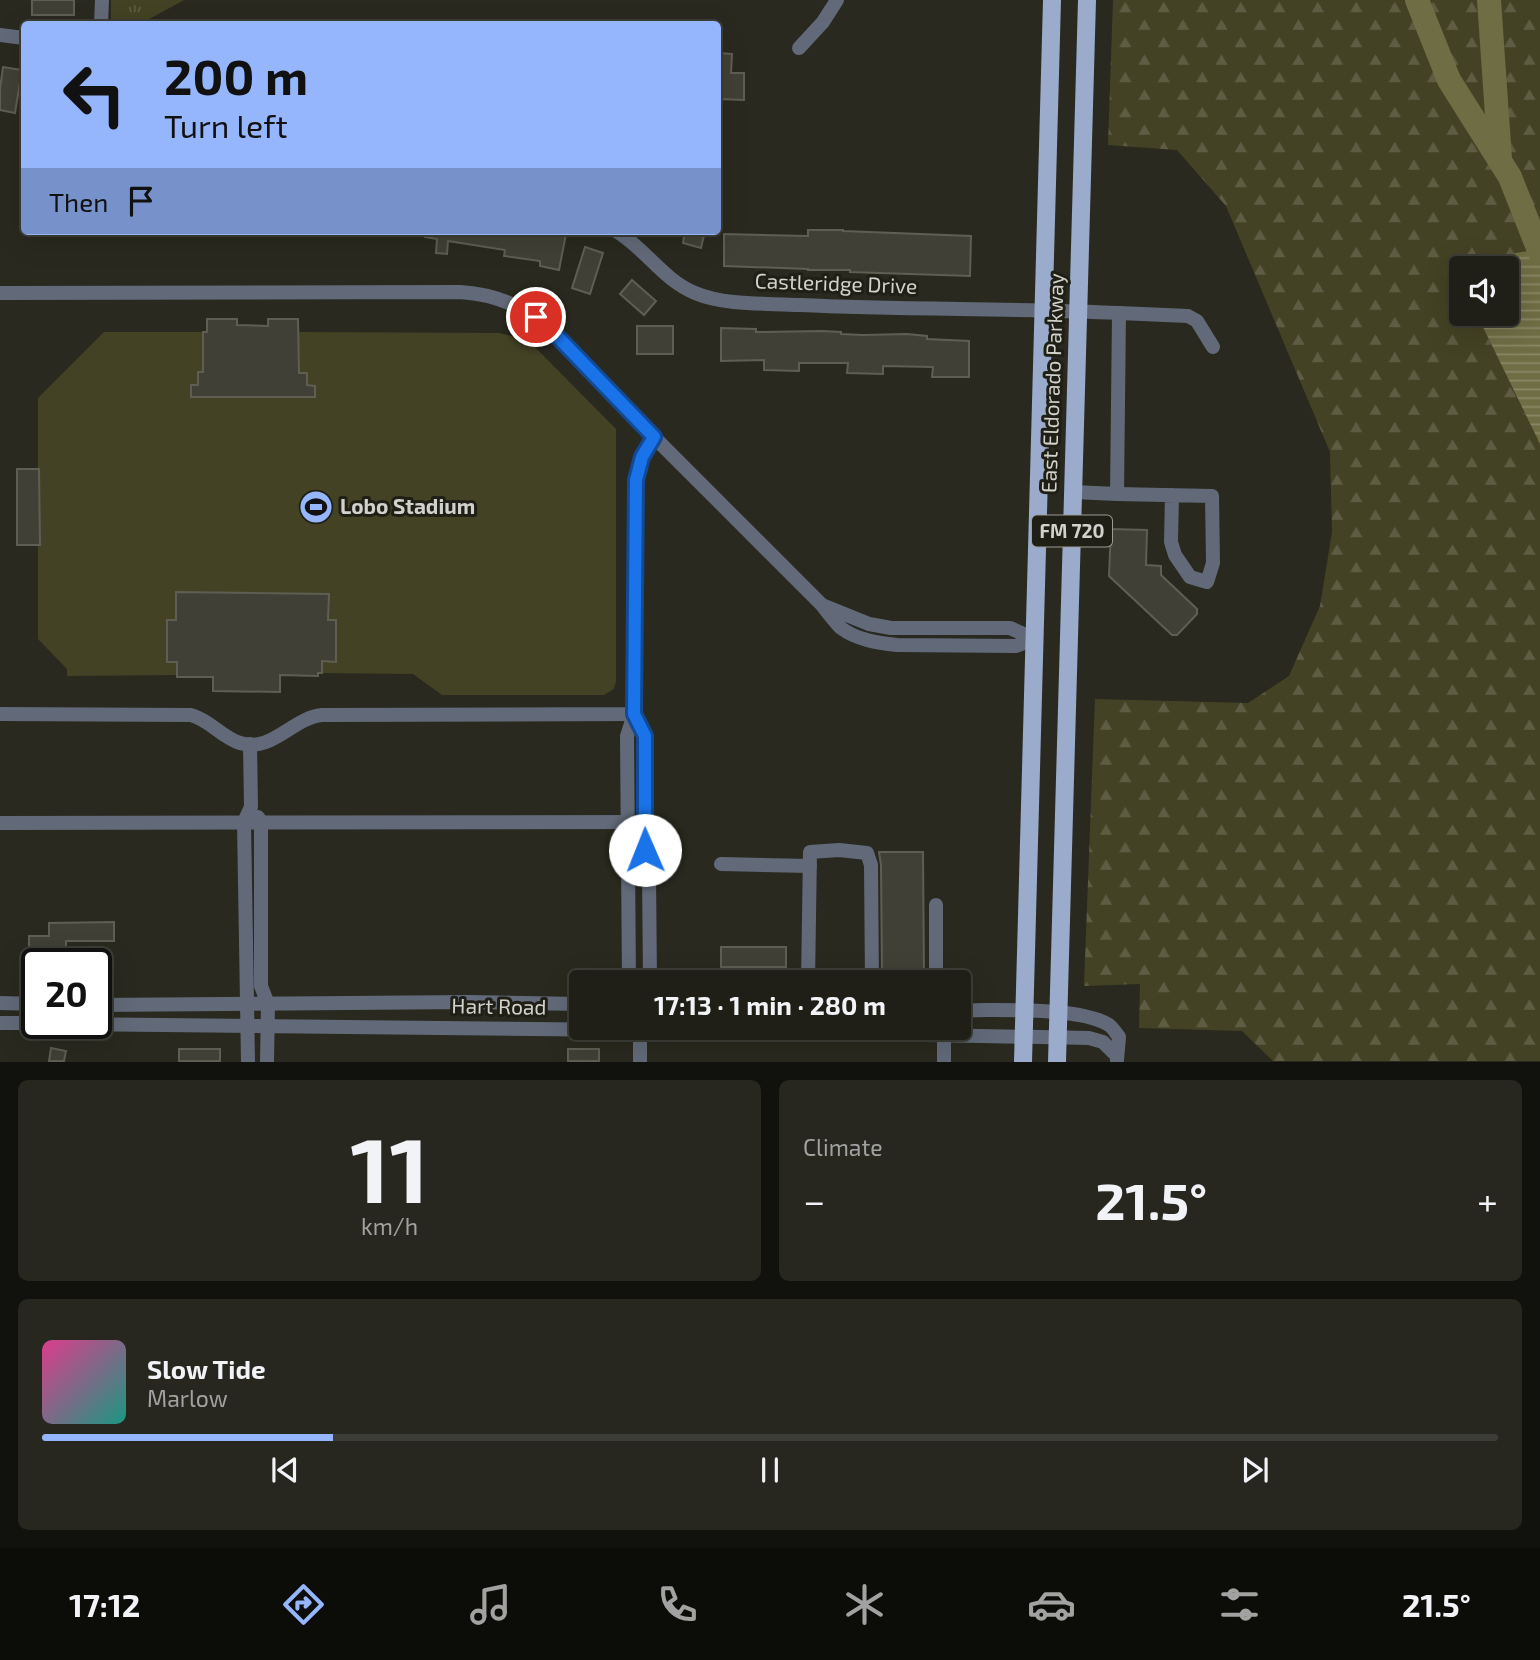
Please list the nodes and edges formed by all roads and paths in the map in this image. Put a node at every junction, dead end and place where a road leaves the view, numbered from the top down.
1 (102, 0) edge
2 (836, 0) edge
3 (1052, 0) edge
4 (1087, 0) edge
5 (101, 21) edge
6 (0, 35) edge
7 (21, 38) edge
8 (799, 48) dead end
9 (623, 235) edge
10 (0, 293) edge
11 (1043, 310) junction
12 (1077, 312) junction
13 (1119, 313) junction
14 (1213, 347) dead end
15 (654, 437) junction
16 (1073, 492) junction
17 (1117, 494) junction
18 (1172, 495) junction
19 (1035, 639) junction
20 (0, 713) edge
21 (634, 714) junction
22 (250, 744) junction
23 (251, 807) junction
24 (0, 822) edge
25 (244, 822) junction
26 (261, 822) junction
27 (627, 822) junction
28 (645, 822) junction
29 (721, 864) dead end
30 (810, 866) junction
31 (936, 905) dead end
32 (629, 970) edge
33 (650, 970) edge
34 (808, 970) edge
35 (872, 970) edge
36 (936, 970) edge
37 (0, 1003) edge
38 (21, 1004) edge
39 (246, 1004) junction
40 (268, 1004) junction
41 (569, 1004) edge
42 (112, 1006) edge
43 (971, 1010) edge
44 (1024, 1011) junction
45 (1058, 1012) junction
46 (0, 1023) edge
47 (21, 1023) edge
48 (112, 1025) edge
49 (246, 1027) junction
50 (268, 1027) junction
51 (569, 1029) edge
52 (971, 1037) edge
53 (1024, 1038) junction
54 (1058, 1038) junction
55 (640, 1040) edge
56 (944, 1040) edge
57 (1117, 1059) edge
58 (248, 1062) edge
59 (267, 1062) edge
60 (640, 1062) edge
61 (944, 1062) edge
62 (1023, 1062) edge
63 (1057, 1062) edge

1 - 5 street
2 - 8 street
3 - 11 main road, East Eldorado Parkway / FM 720
4 - 12 main road, East Eldorado Parkway / FM 720
6 - 7 street
9 - 11 street, Castleridge Drive
10 - 15 street
11 - 12 street, Castleridge Drive
11 - 19 main road, East Eldorado Parkway / FM 720
12 - 13 street, Castleridge Drive
12 - 16 main road, East Eldorado Parkway / FM 720
13 - 14 street, Castleridge Drive
13 - 17 street
15 - 19 street
15 - 21 street
16 - 17 street
16 - 45 main road, East Eldorado Parkway / FM 720
17 - 18 street
18 - 18 street
19 - 44 main road, East Eldorado Parkway / FM 720
20 - 22 street
21 - 22 street
21 - 27 street
21 - 28 street
22 - 23 street
23 - 25 street
23 - 26 street
24 - 25 street
25 - 26 street
25 - 39 street
26 - 27 street
26 - 40 street
27 - 28 street
27 - 32 street
28 - 33 street
29 - 30 street
30 - 34 street
30 - 35 street
31 - 36 street
37 - 38 street
39 - 40 street, Hart Road
39 - 42 street, Hart Road
39 - 49 street
40 - 41 street, Hart Road
40 - 50 street
43 - 44 street
44 - 45 street
44 - 53 main road, East Eldorado Parkway / FM 720
45 - 54 main road, East Eldorado Parkway / FM 720
45 - 57 street
46 - 47 street
48 - 49 street, Hart Road
49 - 50 street, Hart Road
49 - 58 street
50 - 51 street, Hart Road
50 - 59 street
52 - 53 street, Hart Road
53 - 54 street, Hart Road
53 - 62 main road, East Eldorado Parkway / FM 720
54 - 57 street, Hart Road
54 - 63 main road, East Eldorado Parkway / FM 720
55 - 60 street
56 - 61 street

